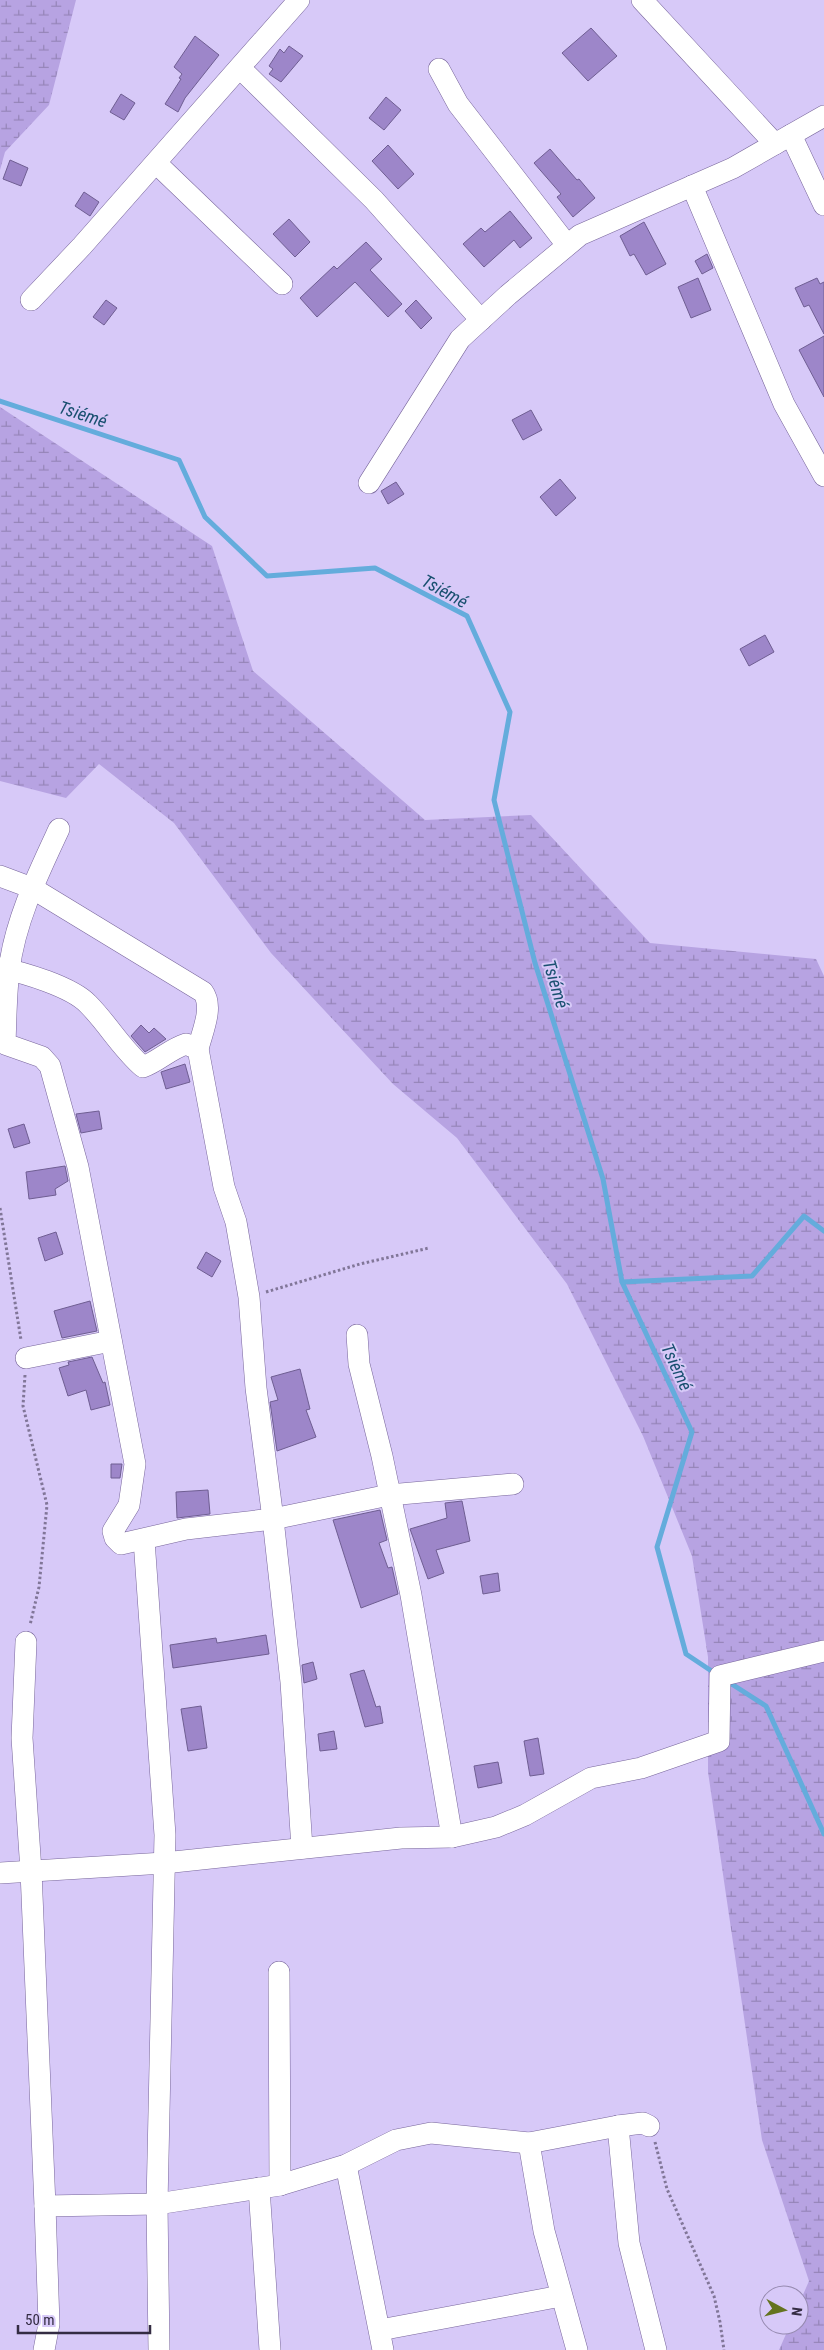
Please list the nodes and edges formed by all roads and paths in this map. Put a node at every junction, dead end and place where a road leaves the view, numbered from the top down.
1 (299, 0) edge
2 (642, 0) edge
3 (240, 68) junction
4 (439, 69) dead end
5 (824, 116) edge
6 (783, 140) junction
7 (156, 163) junction
8 (692, 186) junction
9 (824, 205) edge
10 (567, 246) junction
11 (282, 284) dead end
12 (31, 300) dead end
13 (480, 320) junction
14 (824, 476) edge
15 (370, 483) dead end
16 (59, 829) dead end
17 (0, 876) edge
18 (32, 888) junction
19 (4, 969) edge
20 (198, 1049) junction
21 (0, 1208) edge
22 (429, 1248) dead end
23 (249, 1297) junction
24 (357, 1335) dead end
25 (111, 1341) junction
26 (26, 1358) junction
27 (513, 1484) dead end
28 (389, 1495) junction
29 (273, 1519) junction
30 (144, 1540) junction
31 (26, 1642) joint
32 (824, 1651) edge
33 (452, 1837) junction
34 (302, 1848) junction
35 (164, 1862) junction
36 (31, 1871) junction
37 (0, 1872) edge
38 (279, 1972) dead end
39 (618, 2126) junction
40 (649, 2126) joint
41 (529, 2143) junction
42 (346, 2165) junction
43 (280, 2185) junction
44 (259, 2188) junction
45 (157, 2204) junction
46 (46, 2206) junction
47 (561, 2296) junction
48 (382, 2340) edge
49 (44, 2350) edge
50 (160, 2350) edge
51 (270, 2350) edge
52 (577, 2350) edge
53 (656, 2350) edge
54 (724, 2350) edge

1 - 3 street
2 - 6 street
3 - 7 street
3 - 13 street
4 - 10 street
5 - 6 street
6 - 8 street
6 - 9 street
7 - 11 street
7 - 12 street
8 - 10 street
8 - 14 street
10 - 13 street
13 - 15 street
16 - 18 street
17 - 18 street
18 - 19 street
18 - 20 street
19 - 20 street
19 - 25 street
20 - 23 street
21 - 26 path
22 - 23 path
23 - 29 street
24 - 28 street
25 - 26 street
25 - 30 street
26 - 31 path
27 - 28 street
28 - 29 street
28 - 33 street
29 - 30 street
29 - 34 street
30 - 35 street
31 - 36 street
32 - 33 street
33 - 34 street
34 - 35 street
35 - 36 street
35 - 45 street
36 - 37 street
36 - 46 street
38 - 43 street
39 - 40 street
39 - 41 street
39 - 53 street
40 - 54 path
41 - 42 street
41 - 47 street
42 - 43 street
42 - 48 street
43 - 44 street
44 - 45 street
44 - 51 street
45 - 46 street
45 - 50 street
46 - 49 street
47 - 48 street
47 - 52 street

